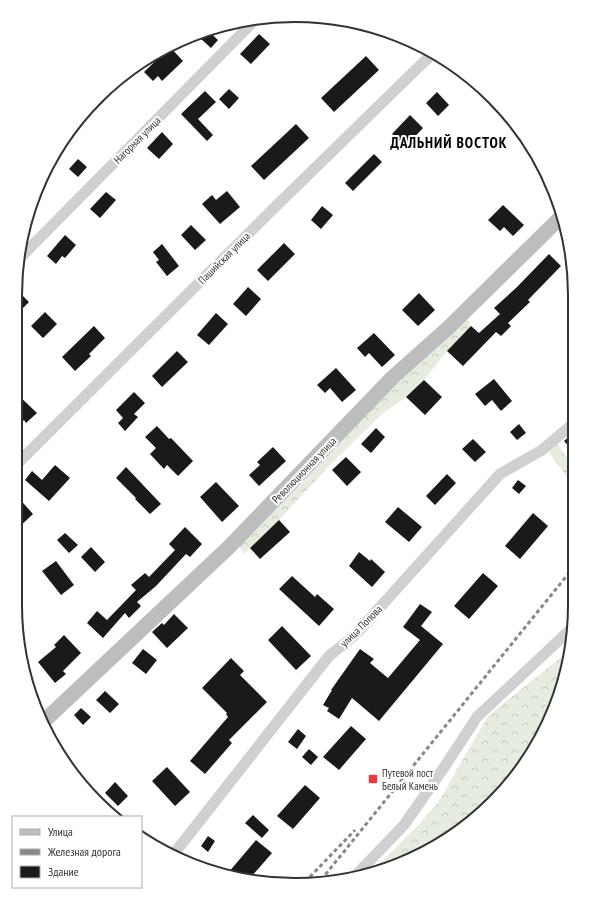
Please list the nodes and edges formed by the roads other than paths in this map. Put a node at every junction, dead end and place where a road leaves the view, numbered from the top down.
1 (249, 26) edge
2 (429, 57) edge
3 (558, 220) edge
4 (25, 253) edge
5 (568, 428) edge
6 (22, 459) edge
7 (566, 633) edge
8 (47, 718) edge
9 (176, 851) edge
10 (361, 870) edge

1 - 4 street, Нагорная улица
2 - 6 street, Пашийская улица
3 - 8 street, Революционная улица
5 - 9 street, улица Попова
7 - 10 street

